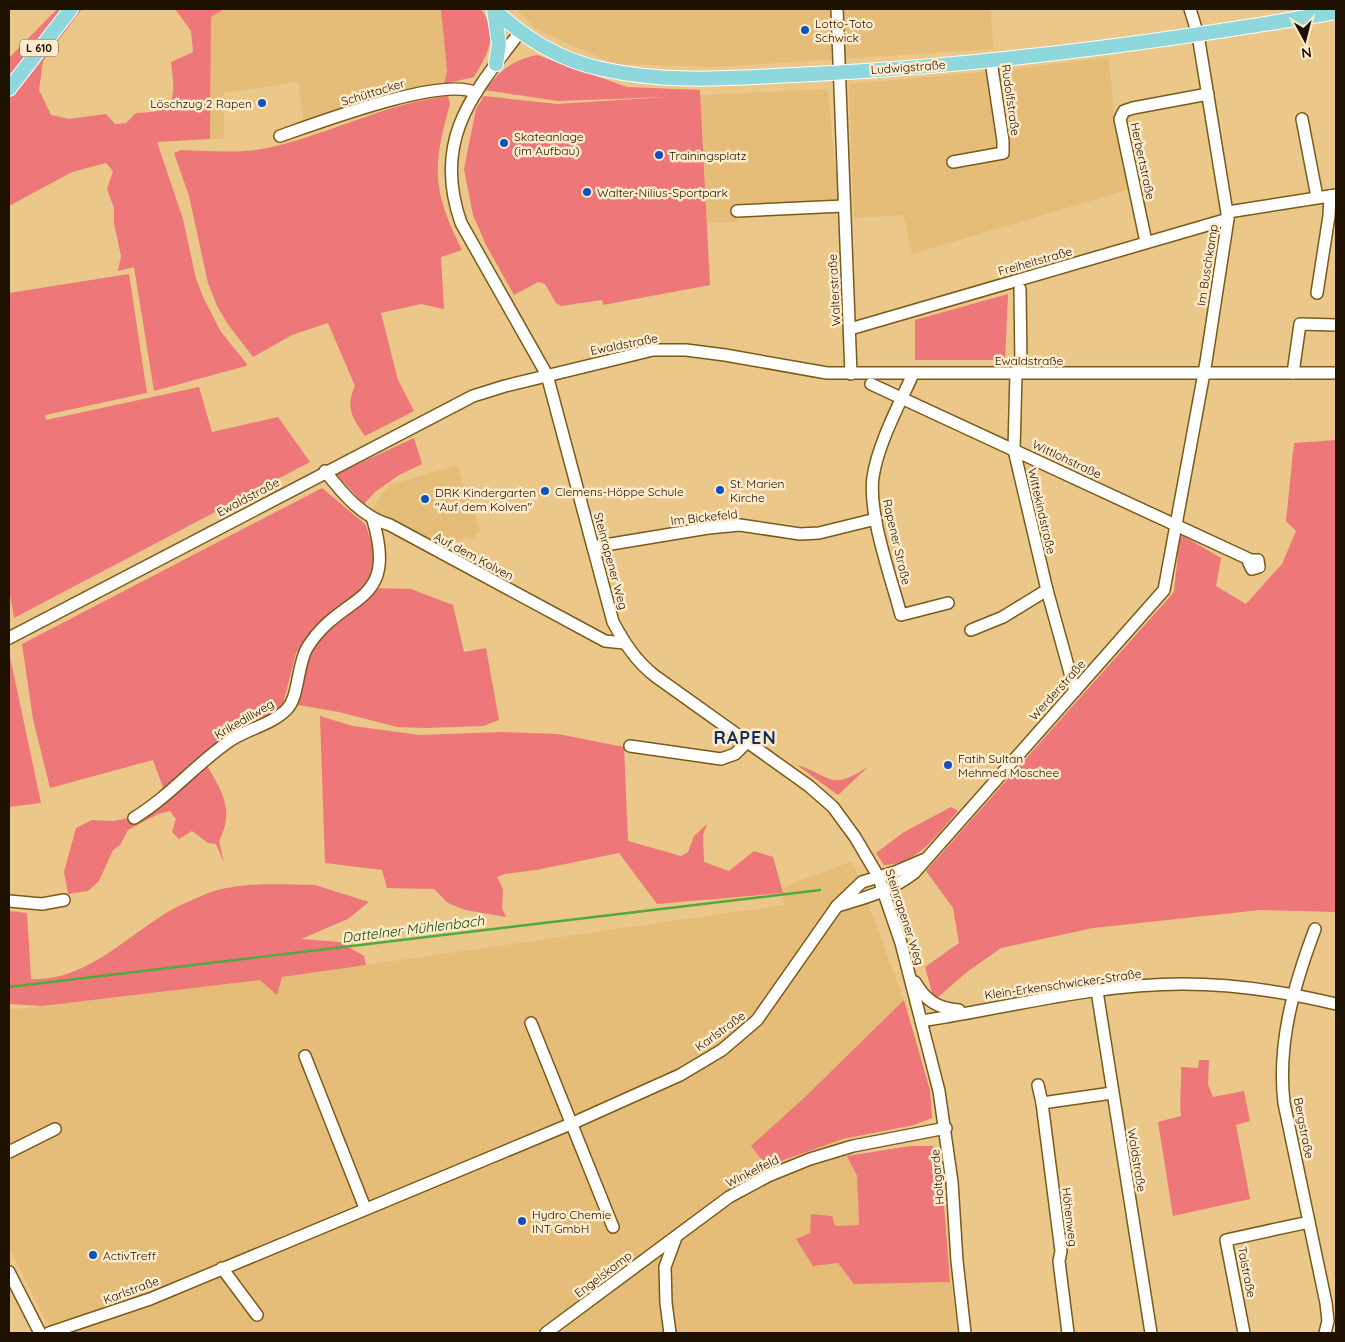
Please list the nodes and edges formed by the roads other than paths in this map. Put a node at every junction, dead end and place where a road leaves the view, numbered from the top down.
1 (71, 9) edge
2 (494, 9) edge
3 (837, 9) edge
4 (1190, 9) edge
5 (1336, 12) edge
6 (520, 32) junction
7 (1198, 35) junction
8 (991, 61) junction
9 (496, 64) junction
10 (840, 73) junction
11 (9, 89) edge
12 (476, 92) junction
13 (1208, 94) junction
14 (1302, 119) dead end
15 (280, 136) dead end
16 (953, 162) dead end
17 (1333, 195) edge
18 (1317, 197) junction
19 (844, 206) junction
20 (737, 211) dead end
21 (1228, 216) junction
22 (1146, 242) junction
23 (1020, 289) dead end
24 (1317, 293) dead end
25 (1336, 325) edge
26 (850, 329) junction
27 (1293, 373) junction
28 (851, 374) junction
29 (913, 374) junction
30 (1016, 374) junction
31 (1203, 374) junction
32 (1336, 374) edge
33 (547, 375) junction
34 (871, 384) dead end
35 (902, 398) junction
36 (1014, 450) junction
37 (325, 471) junction
38 (876, 519) junction
39 (372, 520) junction
40 (1177, 525) junction
41 (593, 547) junction
42 (1251, 560) dead end
43 (1047, 590) junction
44 (948, 603) dead end
45 (971, 630) dead end
46 (9, 638) edge
47 (624, 643) junction
48 (1075, 690) junction
49 (746, 743) junction
50 (630, 746) dead end
51 (134, 818) dead end
52 (928, 857) junction
53 (878, 876) junction
54 (884, 892) junction
55 (64, 900) dead end
56 (9, 901) edge
57 (838, 906) junction
58 (1316, 929) dead end
59 (907, 967) junction
60 (1097, 991) junction
61 (1294, 995) junction
62 (1336, 1004) edge
63 (948, 1010) junction
64 (972, 1011) junction
65 (920, 1017) junction
66 (531, 1023) dead end
67 (305, 1056) dead end
68 (1038, 1085) dead end
69 (1112, 1093) junction
70 (1042, 1103) junction
71 (573, 1123) junction
72 (946, 1128) junction
73 (55, 1129) dead end
74 (9, 1152) edge
75 (365, 1208) junction
76 (1309, 1222) junction
77 (613, 1227) dead end
78 (676, 1237) junction
79 (222, 1268) junction
80 (9, 1272) edge
81 (258, 1315) dead end
82 (40, 1333) edge
83 (49, 1333) edge
84 (546, 1333) edge
85 (670, 1333) edge
86 (965, 1333) edge
87 (1068, 1333) edge
88 (1151, 1333) edge
89 (1244, 1333) edge
90 (1325, 1333) edge

1 - 11 main road, L 610
2 - 6 main road, Ludwigstraße
2 - 9 main road
3 - 10 street, Walterstraße
4 - 7 street, Im Buschkamp
5 - 7 main road, Ludwigstraße
6 - 9 street, Steinrapener Weg
6 - 10 main road, Ludwigstraße
7 - 8 main road, Ludwigstraße
7 - 13 street, Im Buschkamp
8 - 10 main road, Ludwigstraße
8 - 16 street, Rudolfstraße
9 - 12 street, Steinrapener Weg
10 - 19 street, Walterstraße
12 - 15 street, Schüttacker
12 - 33 street, Steinrapener Weg
13 - 21 street, Im Buschkamp
13 - 22 street, Herbertstraße
14 - 18 street
17 - 18 street, Freiheitstraße
17 - 24 street
18 - 21 street, Freiheitstraße
19 - 20 street
19 - 26 street, Walterstraße
21 - 22 street, Freiheitstraße
21 - 31 street, Im Buschkamp
22 - 26 street, Freiheitstraße
23 - 30 street, Wittekindstraße
25 - 27 street
26 - 28 street, Walterstraße
27 - 31 street, Ewaldstraße
27 - 32 street, Ewaldstraße
28 - 29 street, Ewaldstraße
28 - 33 street, Ewaldstraße
29 - 30 street, Ewaldstraße
29 - 35 street, Rapener Straße
30 - 31 street, Ewaldstraße
30 - 36 street, Wittekindstraße
31 - 40 street, Im Buschkamp
33 - 37 street, Ewaldstraße
33 - 41 street, Steinrapener Weg
34 - 35 street, Wittlohstraße
35 - 36 street, Wittlohstraße
35 - 38 street, Rapener Straße
36 - 40 street, Wittlohstraße
36 - 43 street, Wittekindstraße
37 - 39 street, Auf dem Kolven
37 - 46 street, Ewaldstraße
38 - 41 street, Im Bickefeld
38 - 44 street, Rapener Straße
39 - 47 street, Auf dem Kolven
39 - 51 street, Krikedillweg
40 - 42 street, Wittlohstraße
40 - 48 street, Werderstraße
41 - 47 street, Steinrapener Weg
43 - 45 street
43 - 48 street, Wittekindstraße
47 - 49 street, Steinrapener Weg
48 - 52 street, Werderstraße
49 - 50 street
49 - 53 street, Steinrapener Weg
52 - 53 street, Werderstraße
52 - 54 street, Werderstraße
53 - 54 street, Steinrapener Weg
53 - 57 street, Karlstraße
54 - 57 street
54 - 59 street, Steinrapener Weg
55 - 56 street
57 - 71 street, Karlstraße
58 - 61 street, Bergstraße
59 - 63 street, Klein-Erkenschwicker-Straße
59 - 65 street, Steinrapener Weg
60 - 61 street, Klein-Erkenschwicker-Straße
60 - 64 street, Klein-Erkenschwicker-Straße
60 - 69 street, Waldstraße
61 - 62 street, Klein-Erkenschwicker-Straße
61 - 76 street, Bergstraße
63 - 64 street, Klein-Erkenschwicker-Straße
63 - 65 street, Klein-Erkenschwicker-Straße
64 - 65 street, Klein-Erkenschwicker-Straße
65 - 72 street, Holtgarde
66 - 71 street
67 - 75 street
68 - 70 street, Höhenweg
69 - 70 street
69 - 88 street, Waldstraße
70 - 87 street, Höhenweg
71 - 75 street, Karlstraße
71 - 77 street
72 - 78 street, Winkelfeld
72 - 86 street, Holtgarde
73 - 74 street
75 - 79 street, Karlstraße
76 - 89 street, Talstraße
76 - 90 street, Bergstraße
78 - 84 street, Engelskamp
78 - 85 street
79 - 81 street
79 - 83 street, Karlstraße
80 - 82 street

